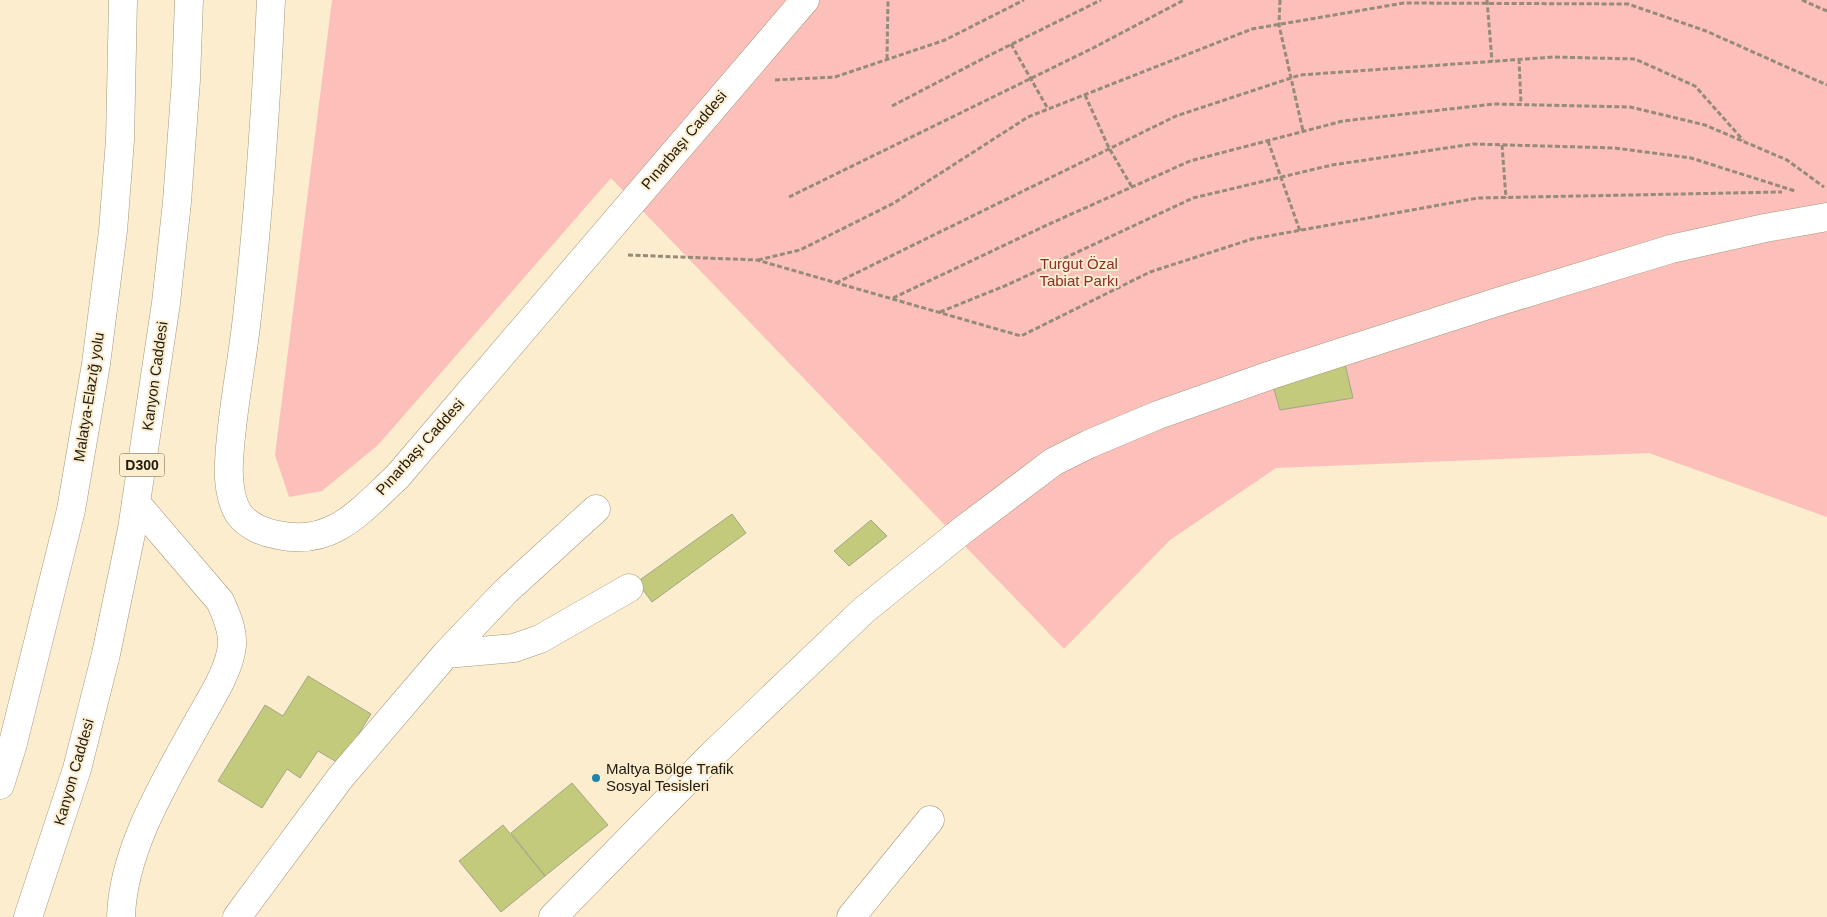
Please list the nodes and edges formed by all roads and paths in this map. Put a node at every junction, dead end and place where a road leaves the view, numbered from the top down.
1 (123, 0) edge
2 (189, 0) edge
3 (271, 0) edge
4 (804, 0) edge
5 (888, 0) edge
6 (1024, 0) edge
7 (1101, 0) edge
8 (1184, 0) edge
9 (1280, 0) edge
10 (1802, 0) edge
11 (1487, 2) edge
12 (1827, 11) edge
13 (1279, 25) junction
14 (1011, 44) junction
15 (1518, 59) junction
16 (886, 60) junction
17 (1492, 61) junction
18 (1030, 78) junction
19 (1290, 78) junction
20 (732, 83) junction
21 (1827, 85) edge
22 (1085, 95) junction
23 (1521, 104) junction
24 (892, 106) dead end
25 (1048, 109) junction
26 (1303, 132) junction
27 (1268, 141) junction
28 (1745, 142) junction
29 (1502, 145) junction
30 (1109, 148) junction
31 (1281, 177) junction
32 (1132, 187) junction
33 (1827, 189) edge
34 (789, 197) dead end
35 (1506, 198) junction
36 (1827, 217) edge
37 (1300, 231) junction
38 (587, 253) junction
39 (757, 260) junction
40 (836, 283) junction
41 (892, 299) junction
42 (939, 313) junction
43 (136, 504) junction
44 (596, 509) dead end
45 (630, 588) dead end
46 (446, 654) junction
47 (0, 785) edge
48 (930, 820) dead end
49 (28, 917) edge
50 (121, 917) edge
51 (237, 917) edge
52 (553, 917) edge
53 (851, 917) edge

1 - 47 main road, Malatya-Elazığ yolu
2 - 43 main road, Kanyon Caddesi / D300
3 - 38 main road, Pınarbaşı Caddesi
4 - 20 main road, Pınarbaşı Caddesi
5 - 16 path
6 - 16 path
7 - 14 path
8 - 18 path
9 - 13 path
10 - 12 path
11 - 13 path
11 - 17 path
11 - 21 path
13 - 19 path
13 - 22 path
14 - 18 path
14 - 24 path
15 - 17 path
15 - 23 path
15 - 28 path
16 - 20 path
17 - 19 path
18 - 25 path
18 - 34 path
19 - 26 path
19 - 30 path
20 - 38 main road, Pınarbaşı Caddesi
22 - 25 path
22 - 30 path
23 - 26 path
23 - 28 path
25 - 39 path
26 - 27 path
27 - 31 path
27 - 32 path
28 - 33 path
29 - 31 path
29 - 35 path
29 - 35 path
30 - 32 path
30 - 40 path
31 - 37 path
31 - 42 path
32 - 41 path
35 - 37 path
36 - 52 main road
37 - 42 path
38 - 39 path
39 - 40 path
40 - 41 path
41 - 42 path
43 - 49 main road, Kanyon Caddesi / D300
43 - 50 main road
44 - 46 main road
45 - 46 main road
46 - 51 main road
48 - 53 main road

